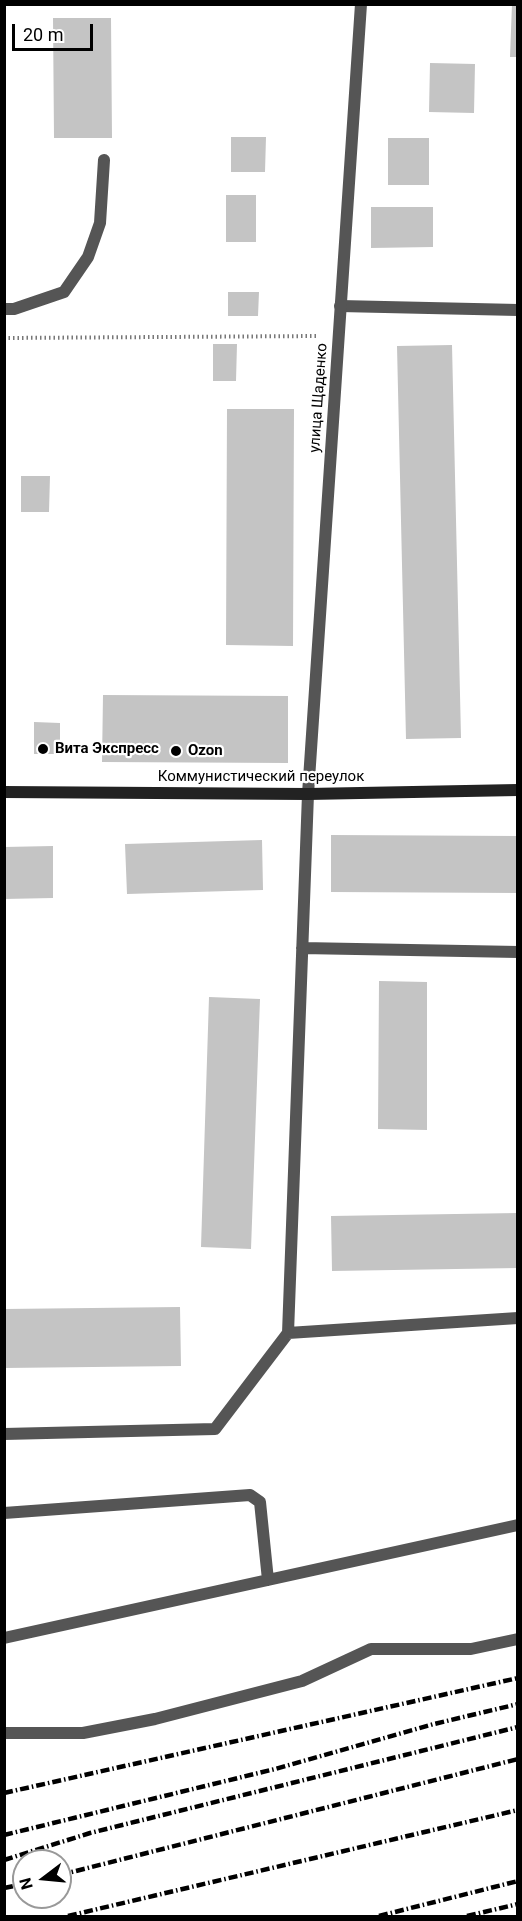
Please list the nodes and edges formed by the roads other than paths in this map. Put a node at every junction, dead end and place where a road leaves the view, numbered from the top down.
1 (361, 4) edge
2 (104, 160) dead end
3 (340, 306) junction
4 (4, 309) edge
5 (518, 310) edge
6 (518, 790) edge
7 (4, 792) edge
8 (308, 794) junction
9 (302, 948) junction
10 (518, 952) edge
11 (518, 1318) edge
12 (288, 1332) junction
13 (4, 1434) edge
14 (4, 1513) edge
15 (518, 1525) edge
16 (267, 1580) junction
17 (4, 1638) edge
18 (518, 1639) edge
19 (4, 1733) edge

1 - 3 street, улица Щаденко
2 - 4 street
3 - 5 street
3 - 8 street, улица Щаденко
6 - 8 street, Коммунистический переулок
7 - 8 street, Коммунистический переулок
8 - 9 street, улица Щаденко
9 - 10 street
9 - 12 street, улица Щаденко
11 - 12 street
12 - 13 street
14 - 16 street
15 - 16 street
16 - 17 street
18 - 19 street

